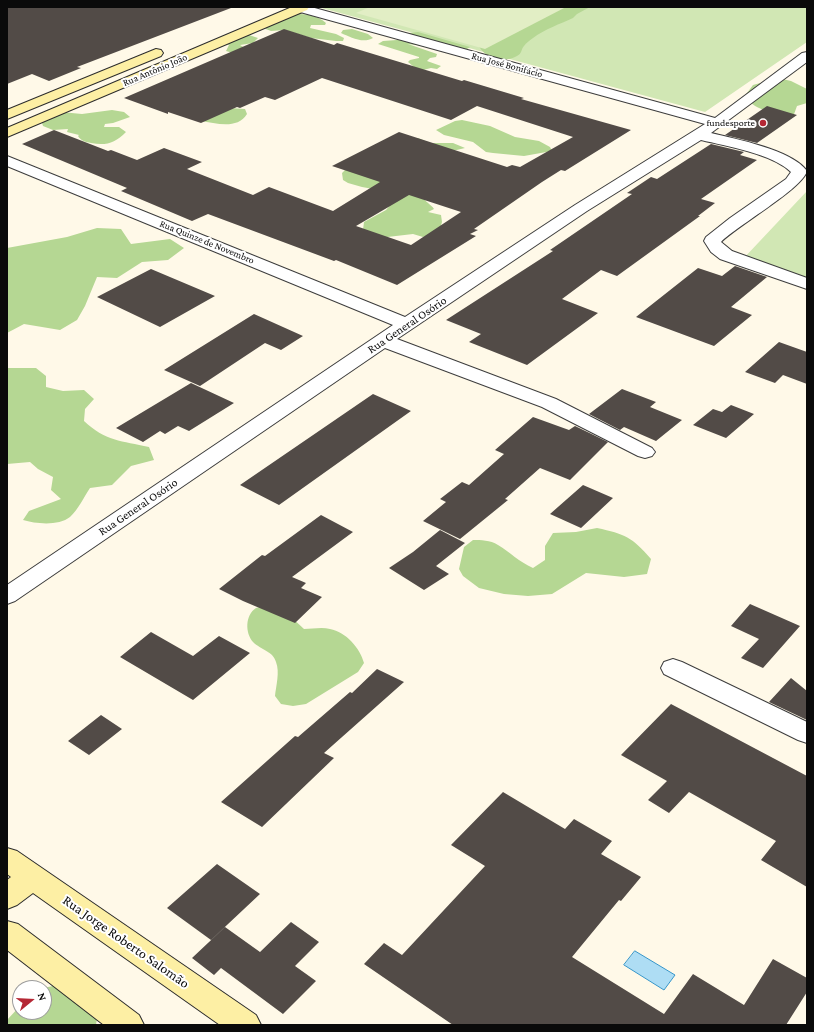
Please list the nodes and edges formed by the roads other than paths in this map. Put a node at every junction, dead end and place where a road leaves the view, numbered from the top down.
1 (300, 7) edge
2 (165, 49) dead end
3 (807, 56) edge
4 (7, 115) edge
5 (717, 123) junction
6 (7, 133) edge
7 (700, 134) junction
8 (7, 161) edge
9 (807, 284) edge
10 (407, 324) junction
11 (384, 341) junction
12 (645, 452) dead end
13 (7, 596) edge
14 (673, 668) dead end
15 (807, 733) edge
16 (7, 859) edge
17 (32, 877) junction
18 (7, 897) edge
19 (7, 933) edge
20 (128, 1025) edge
21 (245, 1025) edge

1 - 5 street, Rua José Bonifácio
1 - 6 main road, Rua Antônio João
2 - 4 main road, Rua Antônio João
3 - 5 street, Rua General Osório
5 - 7 street, Rua General Osório
7 - 9 street
7 - 10 street, Rua General Osório
8 - 10 street, Rua Quinze de Novembro
10 - 11 street, Rua General Osório
11 - 12 street
11 - 13 street, Rua General Osório
14 - 15 street
16 - 17 main road, Rua Jorge Roberto Salomão
17 - 18 main road
17 - 21 main road, Rua Jorge Roberto Salomão
19 - 20 main road

